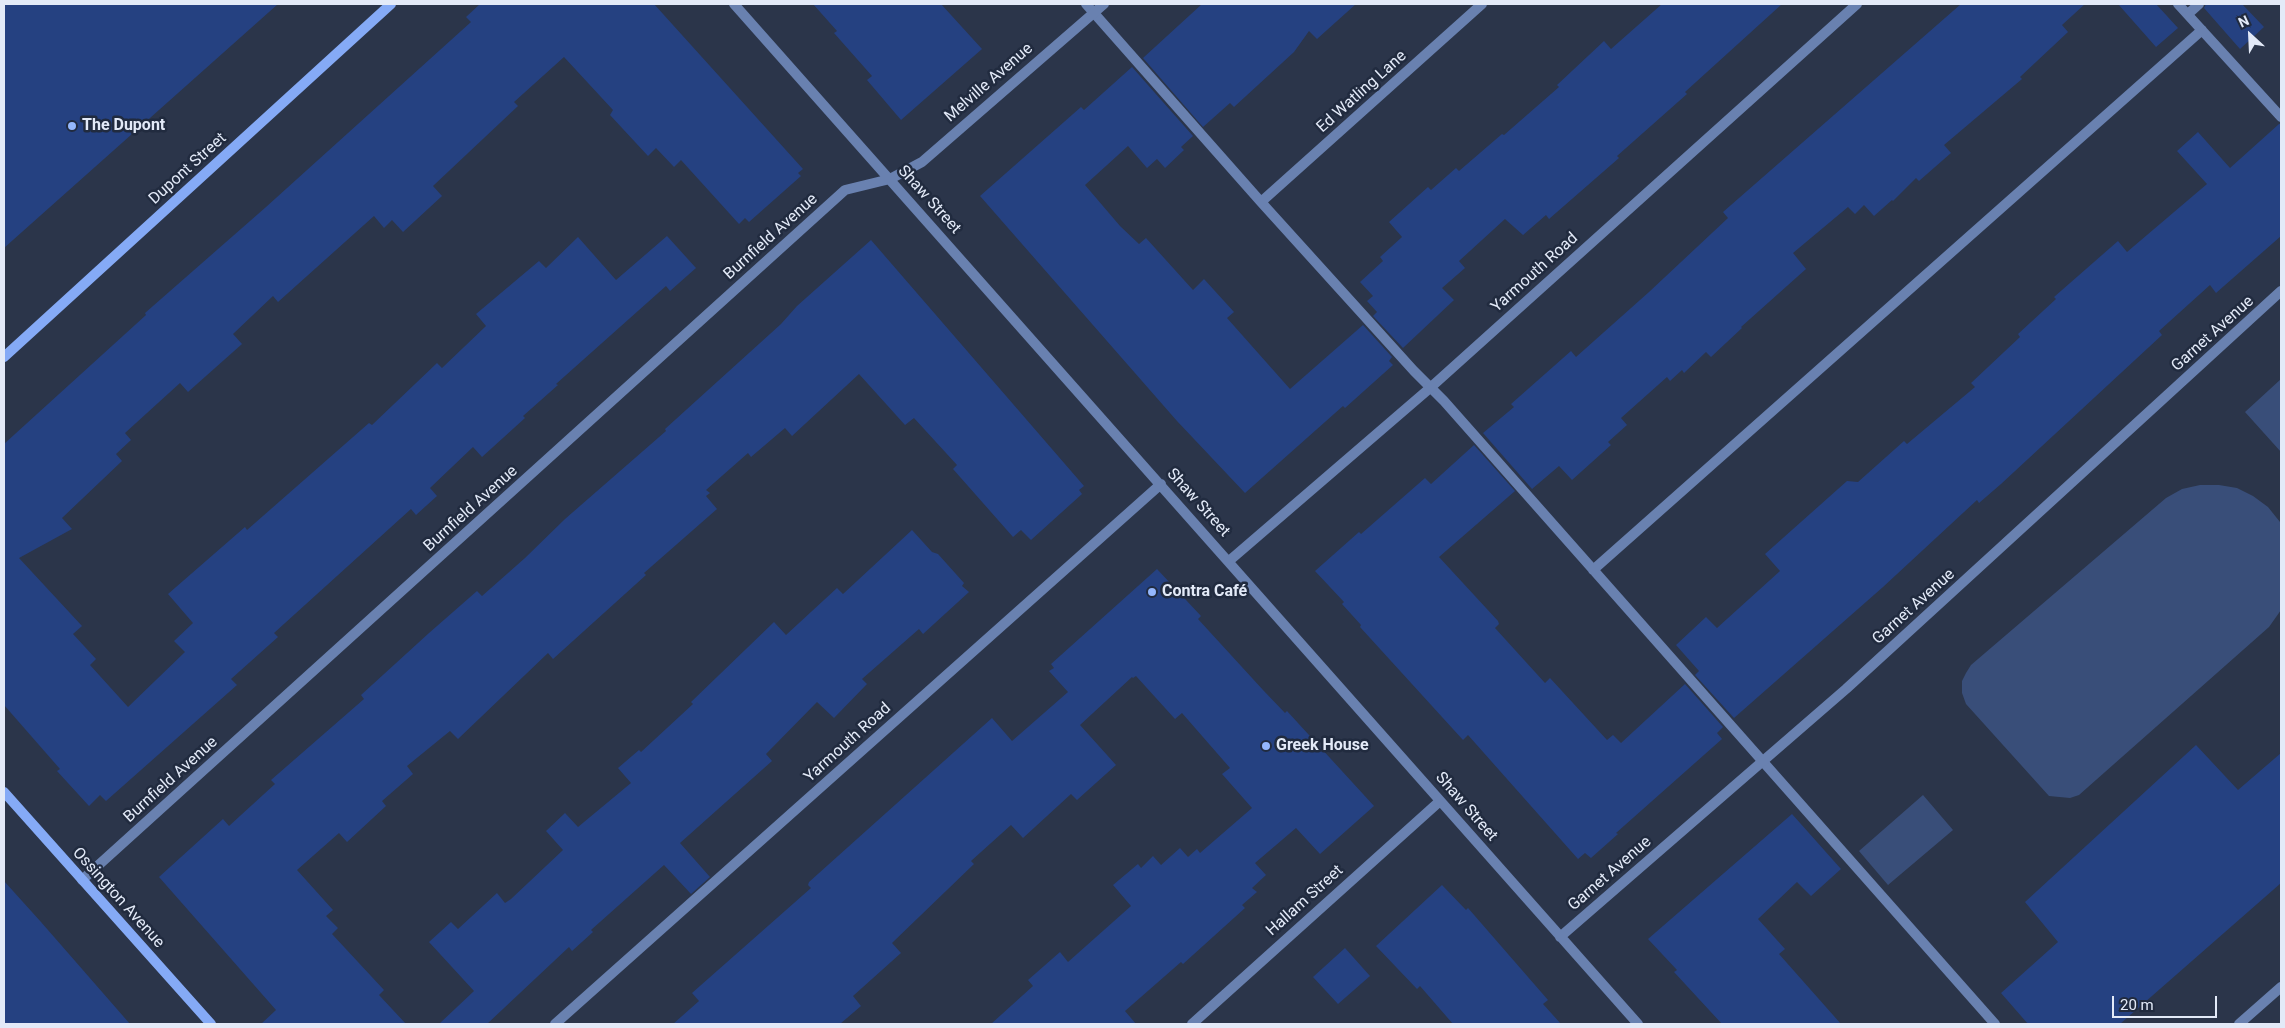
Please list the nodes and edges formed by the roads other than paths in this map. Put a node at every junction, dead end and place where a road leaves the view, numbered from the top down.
1 (391, 4) edge
2 (734, 4) edge
3 (1086, 4) edge
4 (1104, 4) edge
5 (1482, 4) edge
6 (1857, 4) edge
7 (2178, 4) edge
8 (2199, 4) edge
9 (1094, 13) junction
10 (2188, 14) junction
11 (2202, 30) junction
12 (2281, 117) edge
13 (890, 179) junction
14 (1261, 202) junction
15 (2281, 292) edge
16 (4, 357) edge
17 (1430, 388) junction
18 (1161, 484) junction
19 (1229, 561) junction
20 (1593, 570) junction
21 (1761, 762) junction
22 (4, 792) edge
23 (1440, 801) junction
24 (82, 880) junction
25 (1560, 937) junction
26 (2281, 987) edge
27 (211, 1024) edge
28 (555, 1024) edge
29 (1192, 1024) edge
30 (1638, 1024) edge
31 (1995, 1024) edge
32 (2239, 1024) edge

1 - 16 main road, Dupont Street
2 - 13 street, Shaw Street
3 - 9 street
4 - 9 street, Melville Avenue
5 - 14 street, Ed Watling Lane
6 - 17 street, Yarmouth Road
7 - 10 street
8 - 10 street
9 - 13 street, Melville Avenue
9 - 14 street
10 - 11 street
11 - 12 street
11 - 20 street
13 - 18 street, Shaw Street
13 - 24 street, Burnfield Avenue
14 - 17 street
15 - 21 street, Garnet Avenue
17 - 19 street, Yarmouth Road
17 - 20 street
18 - 19 street, Shaw Street
18 - 28 street, Yarmouth Road
19 - 23 street, Shaw Street
20 - 21 street
21 - 25 street, Garnet Avenue
21 - 31 street
22 - 24 main road, Ossington Avenue
23 - 25 street, Shaw Street
23 - 29 street, Hallam Street
24 - 27 main road, Ossington Avenue
25 - 30 street, Shaw Street
26 - 32 street

